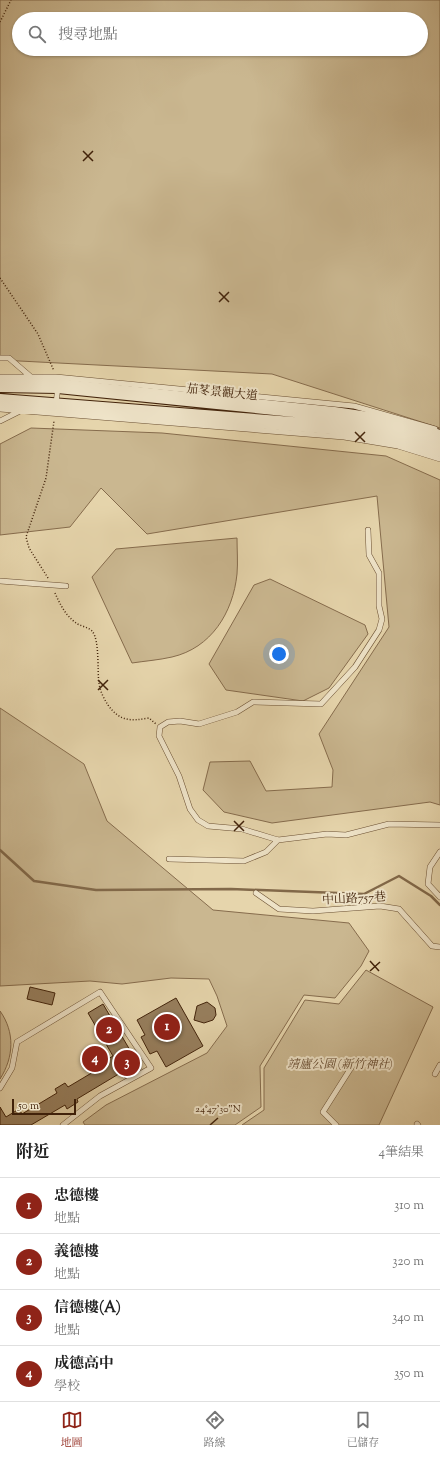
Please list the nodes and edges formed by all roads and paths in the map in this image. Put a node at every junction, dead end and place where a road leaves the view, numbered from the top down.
1 (11, 0) edge
2 (0, 22) edge
3 (0, 278) edge
4 (0, 358) edge
5 (0, 377) edge
6 (31, 377) junction
7 (57, 381) junction
8 (0, 385) edge
9 (0, 400) edge
10 (56, 408) junction
11 (0, 409) edge
12 (22, 410) junction
13 (0, 421) edge
14 (440, 430) edge
15 (440, 437) edge
16 (440, 450) edge
17 (440, 459) edge
18 (368, 530) dead end
19 (0, 581) edge
20 (66, 586) dead end
21 (440, 825) edge
22 (278, 840) junction
23 (440, 852) edge
24 (169, 859) dead end
25 (256, 894) dead end
26 (440, 897) edge
27 (440, 947) edge
28 (356, 1060) dead end
29 (440, 1065) edge
30 (436, 1074) dead end
31 (0, 1088) edge
32 (63, 1125) edge
33 (336, 1125) edge

1 - 2 path
3 - 7 path
4 - 6 lane
5 - 6 lane, 茄苳景觀大道
6 - 7 lane, 茄苳景觀大道
7 - 8 street, 茄苳景觀大道
7 - 10 lane
7 - 14 lane, 茄苳景觀大道
7 - 15 street, 茄苳景觀大道
9 - 10 street, 茄苳景觀大道
10 - 12 lane, 茄苳景觀大道
10 - 16 street, 茄苳景觀大道
10 - 17 lane, 茄苳景觀大道
11 - 12 lane, 茄苳景觀大道
12 - 13 lane
18 - 22 lane
19 - 20 lane
21 - 22 lane
22 - 24 lane
23 - 26 lane
25 - 27 lane, 中山路757巷
28 - 33 lane
29 - 30 lane
31 - 32 lane

